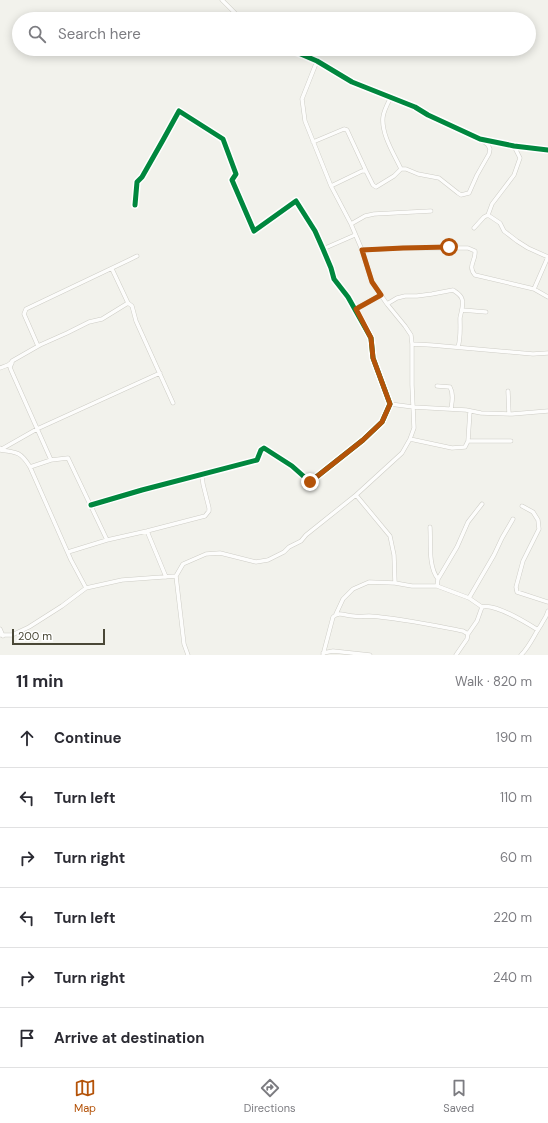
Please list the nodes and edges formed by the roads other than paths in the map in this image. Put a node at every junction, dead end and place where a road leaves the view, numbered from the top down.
1 (222, 0) edge
2 (234, 12) edge
3 (305, 56) edge
4 (316, 61) junction
5 (391, 96) junction
6 (480, 139) junction
7 (313, 142) junction
8 (514, 146) junction
9 (548, 150) edge
10 (401, 169) junction
11 (366, 171) junction
12 (331, 186) junction
13 (135, 205) dead end
14 (431, 211) dead end
15 (488, 215) junction
16 (351, 224) junction
17 (474, 228) dead end
18 (355, 235) junction
19 (323, 248) junction
20 (362, 250) junction
21 (137, 256) dead end
22 (548, 257) edge
23 (112, 268) junction
24 (534, 289) junction
25 (381, 295) junction
26 (548, 297) edge
27 (128, 303) junction
28 (387, 304) junction
29 (356, 309) junction
30 (462, 310) junction
31 (486, 312) dead end
32 (412, 344) junction
33 (38, 346) junction
34 (458, 347) junction
35 (548, 354) edge
36 (12, 362) junction
37 (0, 368) edge
38 (160, 373) junction
39 (437, 386) dead end
40 (508, 391) dead end
41 (173, 403) dead end
42 (390, 404) junction
43 (413, 407) junction
44 (451, 410) junction
45 (470, 411) junction
46 (548, 411) edge
47 (509, 414) junction
48 (37, 429) junction
49 (410, 439) junction
50 (468, 441) junction
51 (511, 441) dead end
52 (0, 449) edge
53 (51, 460) junction
54 (30, 467) junction
55 (202, 474) junction
56 (356, 495) junction
57 (482, 504) dead end
58 (91, 505) junction
59 (522, 506) dead end
60 (513, 519) dead end
61 (430, 527) dead end
62 (147, 531) junction
63 (107, 540) junction
64 (68, 552) junction
65 (176, 576) junction
66 (166, 577) junction
67 (438, 579) junction
68 (395, 583) junction
69 (437, 586) junction
70 (86, 588) junction
71 (469, 598) junction
72 (548, 602) edge
73 (482, 607) junction
74 (548, 611) edge
75 (336, 614) junction
76 (0, 628) edge
77 (538, 630) junction
78 (468, 634) junction
79 (2, 636) edge
80 (323, 654) edge
81 (188, 655) edge
82 (370, 655) edge
83 (456, 655) edge
84 (521, 655) edge

1 - 2 street
3 - 4 street
4 - 5 street
4 - 7 street
5 - 6 street
5 - 10 street
6 - 8 street
6 - 10 street
7 - 11 street
7 - 12 street
8 - 9 street
8 - 15 street
10 - 11 street
11 - 12 street
12 - 16 street
13 - 19 street
14 - 16 street
15 - 17 street
15 - 22 street
16 - 18 street
18 - 19 street
18 - 20 street
19 - 29 street
20 - 24 street
20 - 25 street
21 - 23 street
22 - 24 street
23 - 27 street
23 - 33 street
24 - 26 street
25 - 28 street
25 - 29 street
27 - 33 street
27 - 38 street
28 - 30 street
28 - 32 street
29 - 42 street
30 - 31 street
30 - 34 street
32 - 34 street
32 - 43 street
33 - 36 street
34 - 35 street
36 - 37 street
36 - 48 street
38 - 41 street
38 - 48 street
39 - 44 street
40 - 47 street
42 - 43 street
42 - 55 street
43 - 44 street
43 - 49 street
44 - 45 street
45 - 47 street
45 - 50 street
46 - 47 street
48 - 52 street
48 - 53 street
49 - 50 street
49 - 56 street
50 - 51 street
52 - 54 street
53 - 54 street
53 - 58 street
54 - 64 street
55 - 58 street
55 - 62 street
56 - 65 street
56 - 68 street
57 - 67 street
58 - 63 street
59 - 72 street
60 - 71 street
61 - 67 street
62 - 63 street
62 - 66 street
63 - 64 street
64 - 70 street
65 - 66 street
65 - 81 street
66 - 70 street
67 - 69 street
68 - 69 street
68 - 75 street
69 - 71 street
70 - 79 street
71 - 73 street
73 - 77 street
73 - 78 street
74 - 77 street
75 - 78 street
75 - 80 street
76 - 79 street
77 - 84 street
78 - 83 street
80 - 82 street

